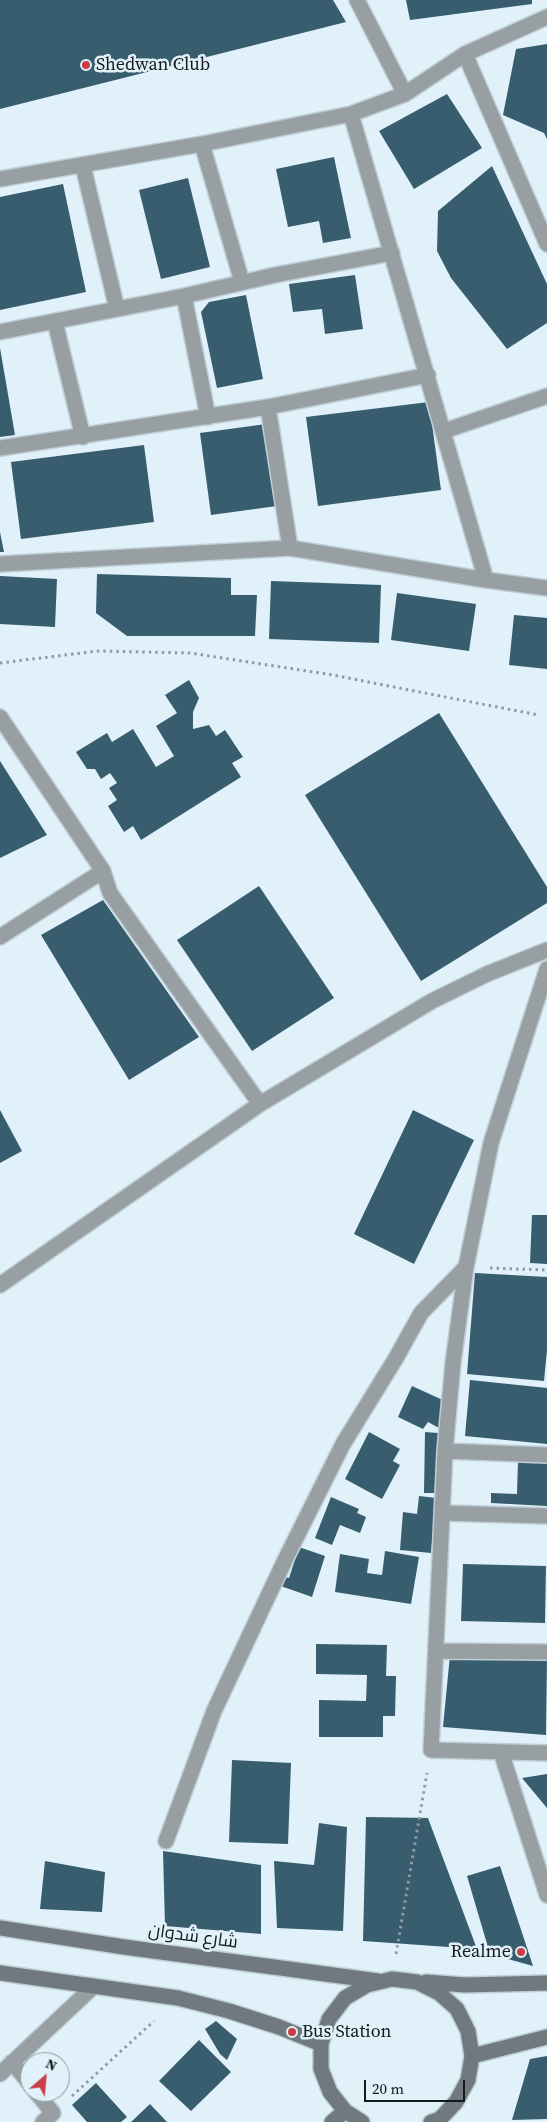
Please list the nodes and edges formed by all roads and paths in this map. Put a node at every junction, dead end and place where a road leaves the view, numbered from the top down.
1 (356, 0) edge
2 (547, 17) edge
3 (465, 54) junction
4 (405, 94) junction
5 (351, 114) junction
6 (202, 144) junction
7 (83, 166) junction
8 (0, 179) edge
9 (547, 244) edge
10 (392, 253) junction
11 (242, 282) junction
12 (184, 296) junction
13 (117, 309) junction
14 (55, 322) junction
15 (0, 332) edge
16 (428, 375) junction
17 (547, 396) edge
18 (268, 407) junction
19 (208, 417) junction
20 (444, 430) junction
21 (83, 437) junction
22 (0, 448) edge
23 (290, 548) junction
24 (0, 564) edge
25 (486, 580) junction
26 (547, 588) edge
27 (0, 663) edge
28 (538, 715) dead end
29 (0, 717) edge
30 (103, 871) junction
31 (0, 936) edge
32 (547, 950) edge
33 (547, 969) edge
34 (260, 1104) junction
35 (466, 1267) junction
36 (547, 1270) edge
37 (0, 1285) edge
38 (446, 1451) junction
39 (547, 1455) edge
40 (442, 1513) junction
41 (547, 1516) edge
42 (436, 1650) junction
43 (547, 1652) edge
44 (431, 1750) junction
45 (501, 1752) junction
46 (547, 1753) edge
47 (166, 1841) dead end
48 (547, 1895) edge
49 (0, 1928) edge
50 (0, 1973) edge
51 (387, 1980) junction
52 (417, 1982) junction
53 (547, 1983) edge
54 (94, 1986) junction
55 (178, 1998) junction
56 (547, 2037) edge
57 (321, 2044) junction
58 (472, 2056) junction
59 (12, 2062) junction
60 (20, 2072) edge
61 (0, 2074) edge
62 (41, 2102) edge
63 (345, 2111) junction
64 (48, 2118) edge
65 (437, 2121) edge
66 (332, 2122) edge
67 (362, 2122) edge

1 - 4 street
2 - 3 street
3 - 4 street
3 - 9 street
4 - 5 street
5 - 6 street
5 - 10 street
6 - 7 street
6 - 11 street
7 - 8 street
7 - 13 street
10 - 11 street
10 - 16 street
11 - 12 street
12 - 13 street
12 - 19 street
13 - 14 street
14 - 15 street
14 - 21 street
16 - 18 street
16 - 20 street
17 - 20 street
18 - 19 street
18 - 23 street
19 - 21 street
20 - 25 street
21 - 22 street
23 - 24 street
23 - 25 street
25 - 26 street
27 - 28 path
29 - 30 street
30 - 31 street
30 - 34 street
32 - 34 street
33 - 35 street
34 - 37 street
35 - 36 path
35 - 38 street
35 - 47 street
38 - 39 street
38 - 40 street
40 - 41 street
40 - 42 street
42 - 43 street
42 - 44 street
44 - 45 street
44 - 51 path
45 - 46 street
45 - 48 street
49 - 51 main road, شارع شدوان
50 - 54 main road
51 - 52 main road, شارع شدوان
51 - 57 main road
52 - 53 main road
52 - 58 main road
54 - 55 main road
54 - 59 street
55 - 57 main road
55 - 64 path
56 - 58 main road
57 - 63 main road
58 - 65 main road
59 - 60 street
59 - 61 street
62 - 64 street
63 - 66 main road
63 - 67 main road

